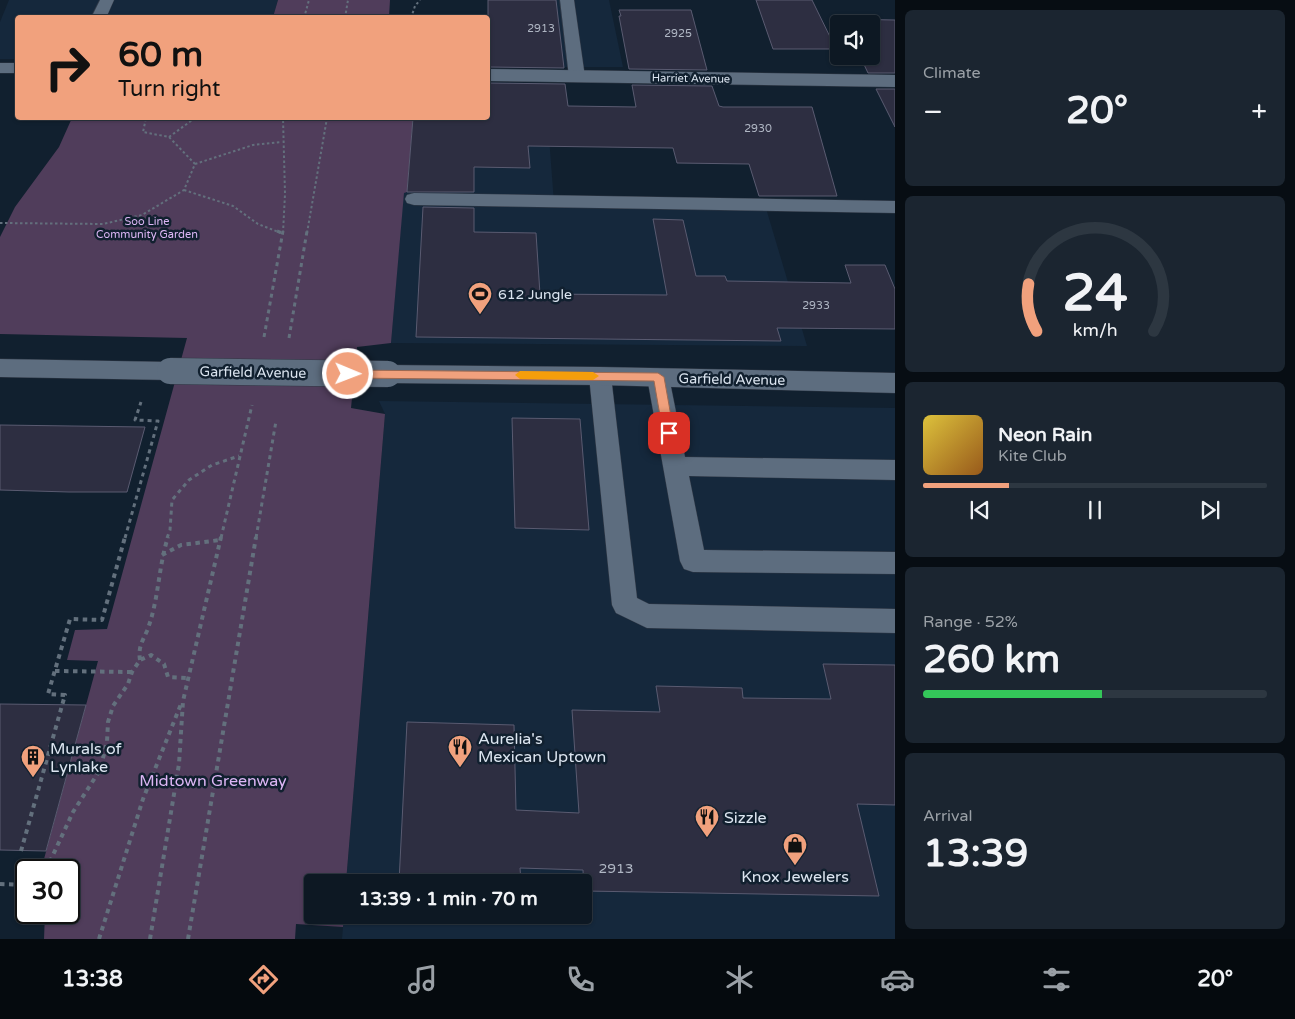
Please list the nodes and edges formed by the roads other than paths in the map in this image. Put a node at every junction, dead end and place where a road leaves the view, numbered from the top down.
1 (106, 0) edge
2 (567, 0) edge
3 (99, 15) edge
4 (0, 68) edge
5 (15, 68) edge
6 (490, 75) edge
7 (577, 77) junction
8 (895, 81) edge
9 (414, 200) dead end
10 (895, 207) edge
11 (0, 368) edge
12 (600, 376) junction
13 (658, 377) junction
14 (895, 382) edge
15 (675, 466) junction
16 (895, 470) edge
17 (895, 563) edge
18 (895, 621) edge

1 - 3 lane
2 - 7 lane
4 - 5 street
6 - 7 street, Harriet Avenue
7 - 8 street, Harriet Avenue
9 - 10 lane
11 - 12 street, Garfield Avenue, bridge
12 - 13 street, Garfield Avenue
12 - 18 lane
13 - 14 street, Garfield Avenue
13 - 15 lane
15 - 16 lane
15 - 17 lane

